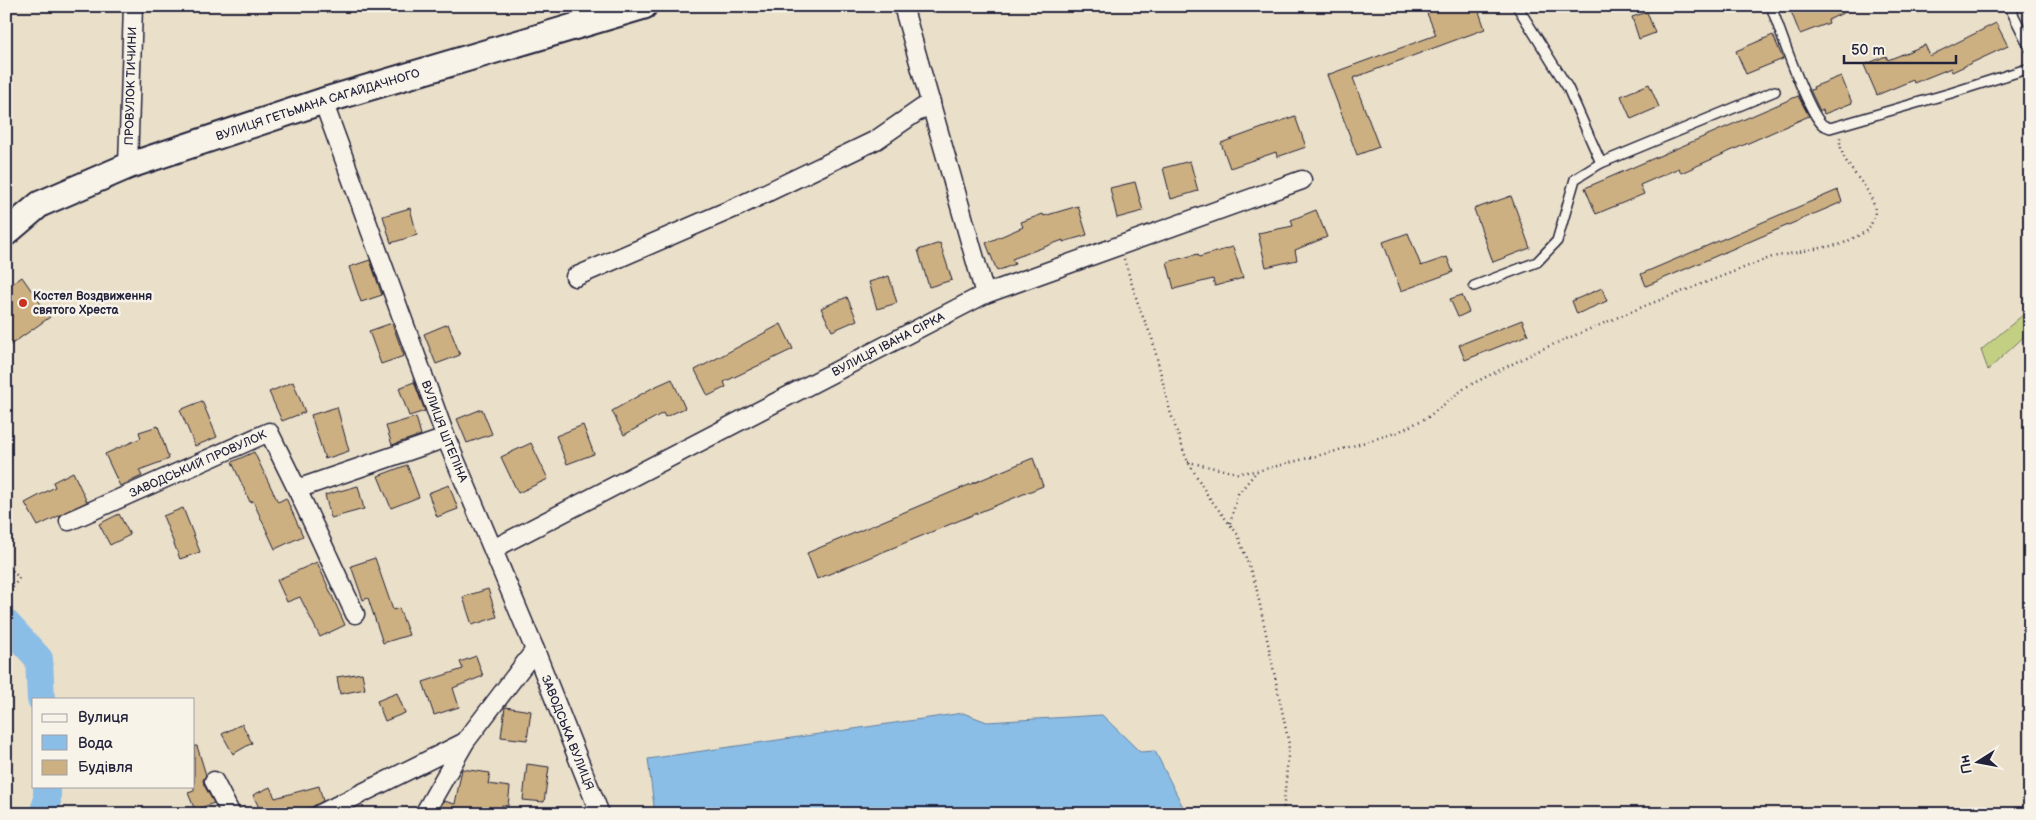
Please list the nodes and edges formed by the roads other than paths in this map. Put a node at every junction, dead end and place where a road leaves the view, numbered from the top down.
1 (133, 6) edge
2 (644, 6) edge
3 (903, 6) edge
4 (1517, 6) edge
5 (1771, 6) edge
6 (2009, 6) edge
7 (611, 10) edge
8 (2030, 48) edge
9 (2030, 68) edge
10 (1775, 91) dead end
11 (323, 101) junction
12 (931, 102) junction
13 (1601, 164) junction
14 (128, 166) junction
15 (1302, 180) dead end
16 (6, 233) edge
17 (575, 277) dead end
18 (1474, 286) dead end
19 (985, 294) junction
20 (446, 438) junction
21 (297, 489) junction
22 (69, 521) dead end
23 (493, 549) junction
24 (355, 614) dead end
25 (535, 650) junction
26 (465, 742) junction
27 (214, 781) dead end
28 (231, 814) edge
29 (320, 814) edge
30 (424, 814) edge
31 (600, 814) edge

1 - 14 street, ПРОВУЛОК ТИЧИНИ
2 - 7 main road, ВУЛИЦЯ ГЕТЬМАНА САГАЙДАЧНОГО
3 - 12 street
4 - 13 lane
5 - 9 lane
6 - 8 lane
7 - 11 main road, ВУЛИЦЯ ГЕТЬМАНА САГАЙДАЧНОГО
10 - 13 lane
11 - 14 main road, ВУЛИЦЯ ГЕТЬМАНА САГАЙДАЧНОГО
11 - 20 street, ВУЛИЦЯ ШТЕПІНА
12 - 17 street
12 - 19 street
13 - 18 lane
14 - 16 main road, ВУЛИЦЯ ГЕТЬМАНА САГАЙДАЧНОГО
15 - 19 street, ВУЛИЦЯ ІВАНА СІРКА
19 - 23 street, ВУЛИЦЯ ІВАНА СІРКА
20 - 21 street
20 - 23 street, ВУЛИЦЯ ШТЕПІНА
21 - 22 street, ЗАВОДСЬКИЙ ПРОВУЛОК
21 - 24 street, ЗАВОДСЬКИЙ ПРОВУЛОК
23 - 25 street, ВУЛИЦЯ ШТЕПІНА
25 - 26 street
25 - 31 street, ЗАВОДСЬКА ВУЛИЦЯ
26 - 29 street
26 - 30 street
27 - 28 street

